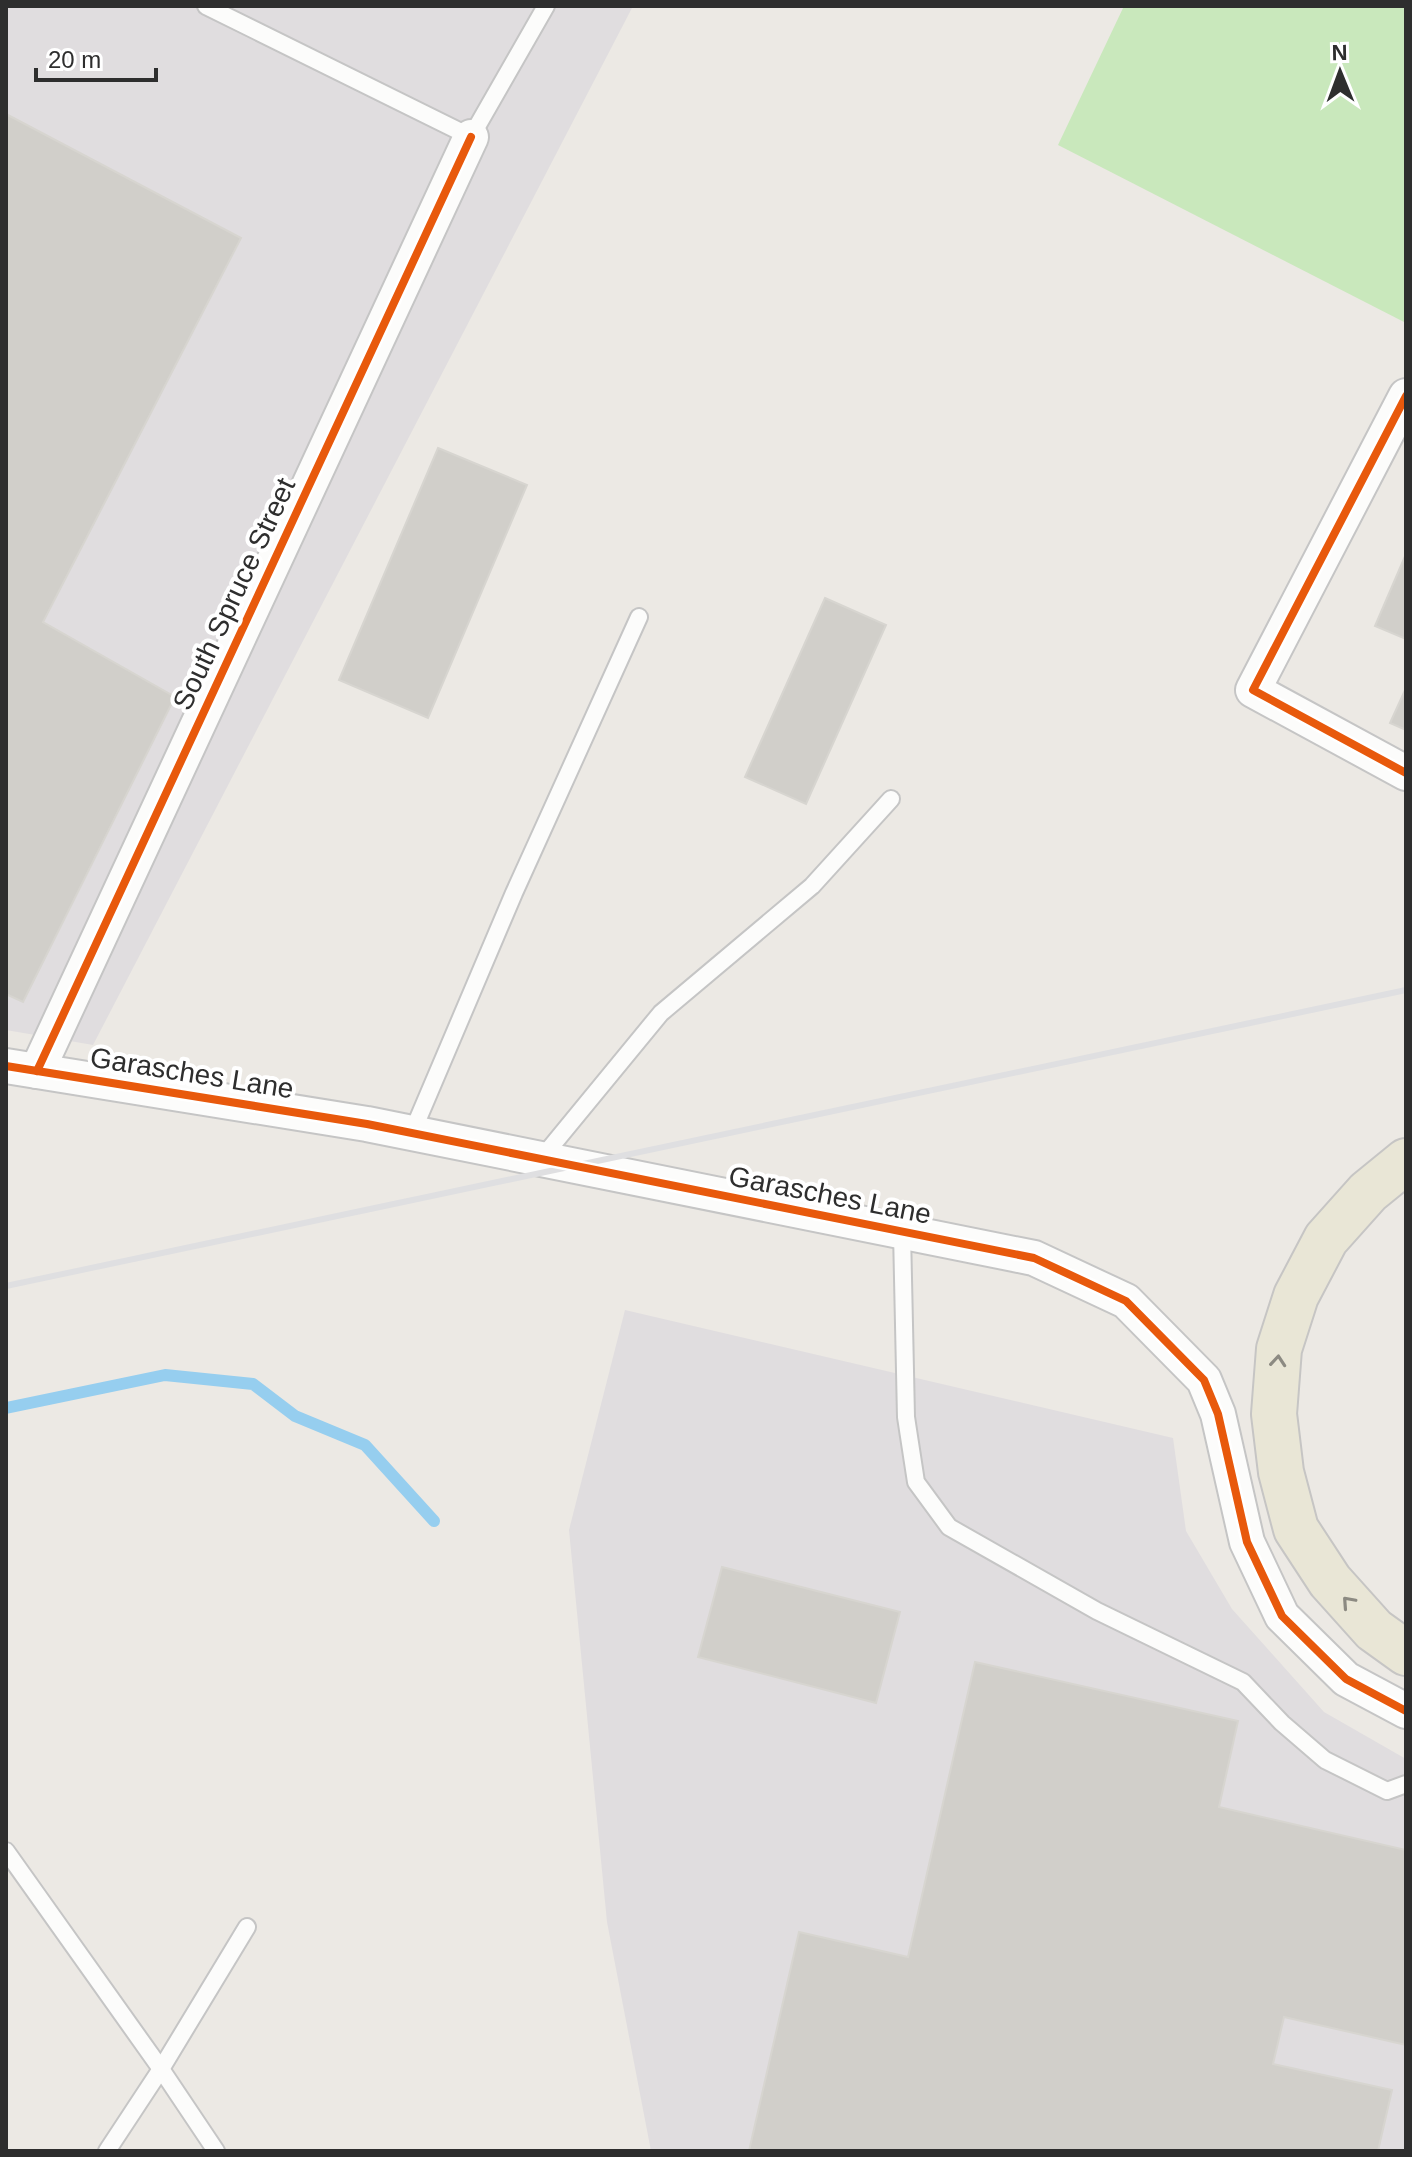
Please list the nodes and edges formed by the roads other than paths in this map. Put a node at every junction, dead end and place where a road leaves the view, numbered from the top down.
1 (206, 6) edge
2 (546, 6) edge
3 (471, 137) junction
4 (1406, 396) edge
5 (639, 617) dead end
6 (1406, 773) edge
7 (891, 799) dead end
8 (22, 1068) edge
9 (412, 1133) junction
10 (541, 1159) junction
11 (1406, 1161) edge
12 (902, 1232) junction
13 (1406, 1653) edge
14 (1406, 1711) edge
15 (1406, 1784) edge
16 (6, 1851) edge
17 (247, 1927) dead end
18 (161, 2069) junction
19 (107, 2151) edge
20 (216, 2151) edge

1 - 3 lane
2 - 3 lane
3 - 8 street, South Spruce Street
4 - 6 street
5 - 9 lane
7 - 10 lane
8 - 9 street, Garasches Lane
9 - 10 street, Garasches Lane
10 - 12 street, Garasches Lane
13 -> 11 main road
12 - 14 street, Garasches Lane
12 - 15 lane
16 - 18 lane
17 - 18 lane
18 - 19 lane
18 - 20 lane

